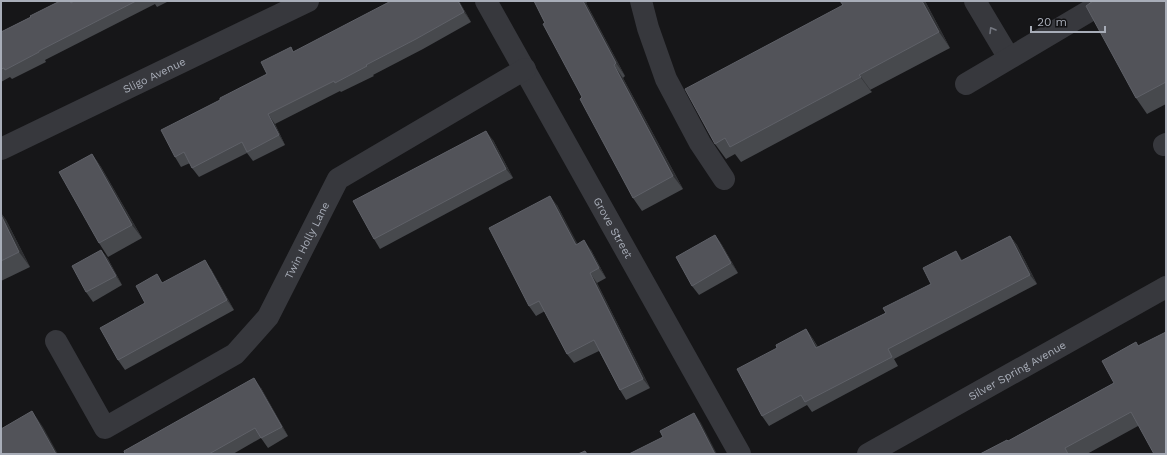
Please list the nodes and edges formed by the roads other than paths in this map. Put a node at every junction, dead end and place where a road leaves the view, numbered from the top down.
1 (308, 1) edge
2 (486, 1) edge
3 (641, 1) edge
4 (975, 1) edge
5 (1106, 1) edge
6 (1009, 58) junction
7 (525, 69) junction
8 (966, 84) dead end
9 (1, 149) edge
10 (724, 179) dead end
11 (1166, 287) edge
12 (56, 341) dead end
13 (740, 454) edge
14 (868, 454) edge

1 - 9 street, Sligo Avenue
2 - 7 street, Grove Street
3 - 10 street
6 -> 4 street
5 - 6 street
6 - 8 street
7 - 12 street, Twin Holly Lane
7 - 13 street, Grove Street
11 - 14 street, Silver Spring Avenue

